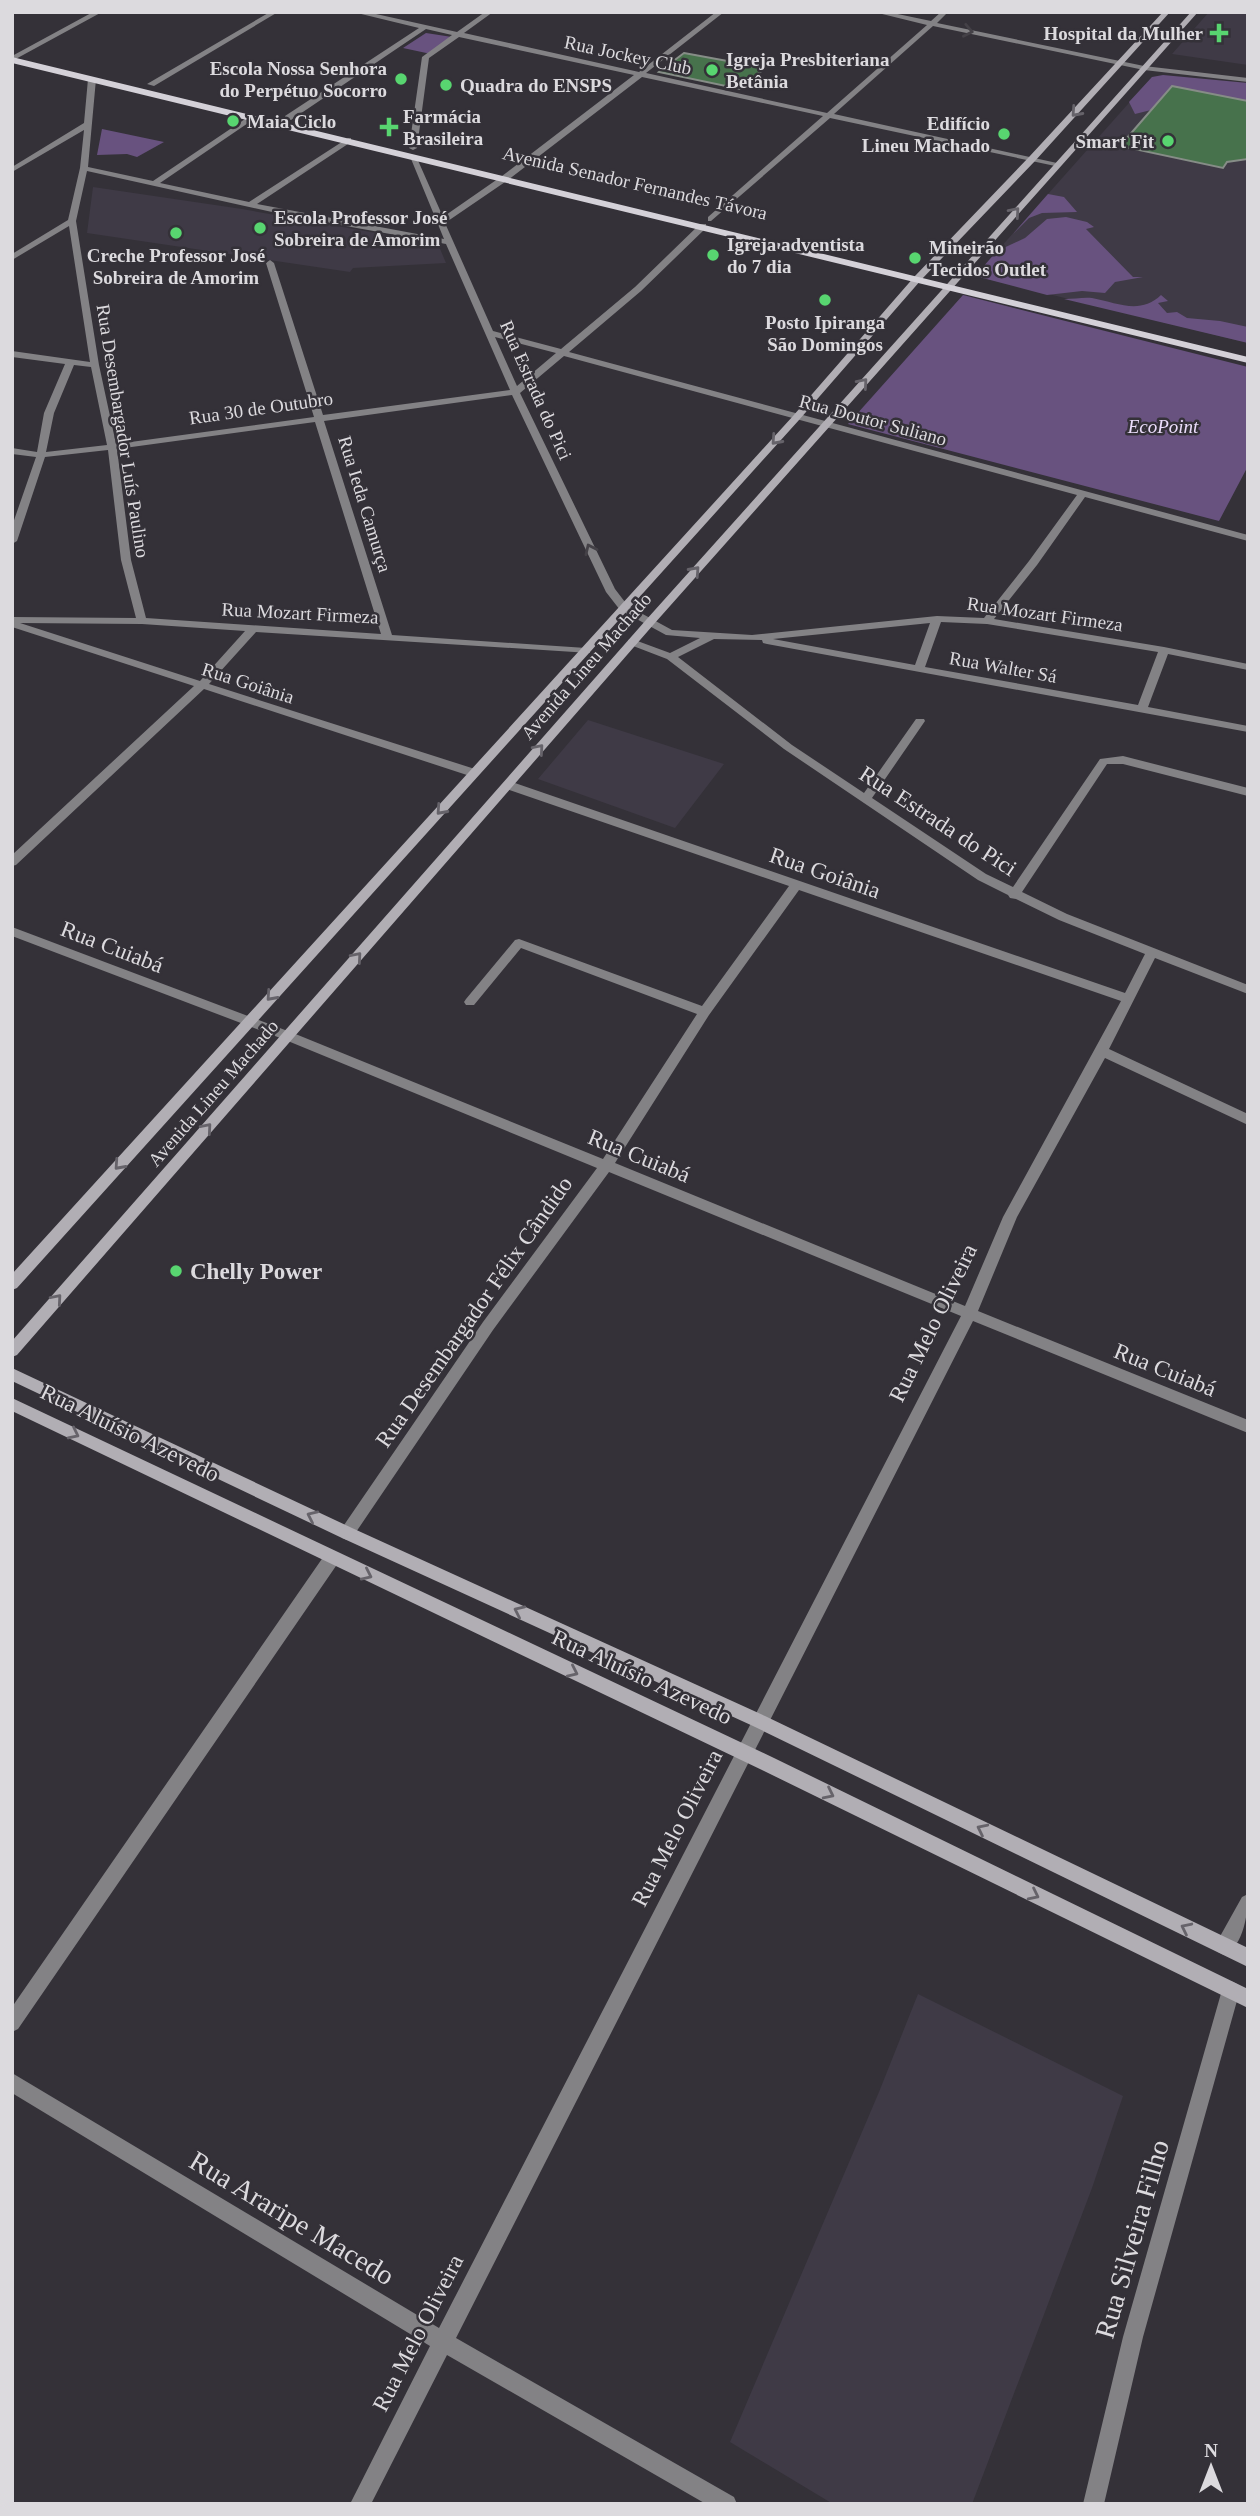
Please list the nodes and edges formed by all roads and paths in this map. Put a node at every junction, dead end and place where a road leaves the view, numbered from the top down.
1 (99, 12) edge
2 (275, 12) edge
3 (356, 12) edge
4 (422, 12) edge
5 (490, 12) edge
6 (720, 12) edge
7 (877, 12) edge
8 (946, 12) edge
9 (1167, 12) edge
10 (1195, 12) edge
11 (933, 23) junction
12 (422, 26) junction
13 (457, 34) junction
14 (14, 56) edge
15 (1152, 60) junction
16 (1122, 62) junction
17 (1144, 68) junction
18 (1248, 71) edge
19 (640, 74) junction
20 (92, 79) junction
21 (1248, 80) edge
22 (151, 85) junction
23 (828, 115) junction
24 (251, 117) junction
25 (288, 118) junction
26 (87, 125) junction
27 (348, 140) junction
28 (413, 152) junction
29 (1032, 159) junction
30 (1057, 164) junction
31 (84, 168) junction
32 (12, 170) edge
33 (508, 174) junction
34 (156, 182) junction
35 (250, 205) junction
36 (72, 221) junction
37 (441, 222) junction
38 (707, 222) junction
39 (449, 242) junction
40 (12, 258) edge
41 (270, 263) dead end
42 (922, 274) junction
43 (949, 284) junction
44 (490, 333) junction
45 (1248, 351) edge
46 (564, 353) junction
47 (12, 354) edge
48 (1248, 360) edge
49 (70, 363) junction
50 (95, 365) junction
51 (516, 391) junction
52 (319, 418) junction
53 (796, 418) junction
54 (826, 426) junction
55 (112, 447) junction
56 (12, 451) edge
57 (41, 454) junction
58 (1082, 494) junction
59 (1248, 538) edge
60 (12, 541) edge
61 (624, 608) junction
62 (937, 619) junction
63 (142, 621) junction
64 (987, 621) junction
65 (12, 622) edge
66 (650, 622) junction
67 (254, 628) junction
68 (387, 635) junction
69 (710, 637) junction
70 (752, 638) junction
71 (632, 642) junction
72 (586, 650) junction
73 (1164, 650) junction
74 (671, 657) junction
75 (1248, 667) edge
76 (919, 669) junction
77 (201, 686) junction
78 (1142, 709) junction
79 (920, 722) dead end
80 (1248, 729) edge
81 (474, 773) junction
82 (508, 785) junction
83 (1248, 792) edge
84 (865, 800) junction
85 (12, 862) edge
86 (796, 885) junction
87 (1014, 895) junction
88 (12, 931) edge
89 (1153, 951) junction
90 (1248, 990) edge
91 (1129, 999) junction
92 (470, 1002) dead end
93 (705, 1012) junction
94 (248, 1022) junction
95 (288, 1036) junction
96 (1102, 1051) junction
97 (1248, 1120) edge
98 (606, 1166) junction
99 (12, 1284) edge
100 (970, 1312) junction
101 (12, 1351) edge
102 (12, 1374) edge
103 (12, 1404) edge
104 (1248, 1427) edge
105 (347, 1533) junction
106 (332, 1558) junction
107 (759, 1721) junction
108 (743, 1752) junction
109 (1248, 1903) edge
110 (1224, 1947) junction
111 (1248, 1958) edge
112 (1239, 1995) edge
113 (12, 2023) edge
114 (12, 2082) edge
115 (441, 2341) junction
116 (360, 2504) edge
117 (727, 2504) edge
118 (1093, 2504) edge

1 - 14 street
2 - 22 street
3 - 12 street, Rua Jockey Club
4 - 12 street
5 - 13 street
6 - 19 street
7 - 11 street
8 - 11 street
9 - 16 street, Avenida Lineu Machado
10 - 15 street, Avenida Lineu Machado
11 -> 16 street
11 - 23 street
12 - 13 street, Rua Jockey Club
12 - 25 street
13 - 19 street, Rua Jockey Club
13 - 28 street
14 - 20 main road, Avenida Senador Fernandes Távora
14 - 22 main road, Avenida Senador Fernandes Távora
15 - 16 street
15 - 17 street, Avenida Lineu Machado
15 - 18 street
16 - 17 street
16 -> 29 street, Avenida Lineu Machado
17 - 21 street
17 - 30 street, Avenida Lineu Machado
19 - 23 street, Rua Jockey Club
19 - 33 street
20 - 24 main road, Avenida Senador Fernandes Távora
20 - 26 street, Rua Desembargador Luís Paulino
22 - 25 main road, Avenida Senador Fernandes Távora
23 - 29 street, Rua Jockey Club
23 - 38 street
24 - 27 main road, Avenida Senador Fernandes Távora
24 - 34 street
25 - 28 main road, Avenida Senador Fernandes Távora
26 - 31 street, Rua Desembargador Luís Paulino
26 - 32 street
27 - 28 main road, Avenida Senador Fernandes Távora
27 - 35 street
28 - 33 main road, Avenida Senador Fernandes Távora
28 - 37 street, Rua Estrada do Pici
29 - 30 street, Rua Jockey Club
29 - 42 street, Avenida Lineu Machado
43 -> 30 street, Avenida Lineu Machado
31 - 34 street
31 - 36 street, Rua Desembargador Luís Paulino
33 - 37 street
33 - 38 main road, Avenida Senador Fernandes Távora
34 - 35 street
35 - 39 street
36 - 40 street
36 - 50 street, Rua Desembargador Luís Paulino
37 - 39 street, Rua Estrada do Pici
38 - 42 main road, Avenida Senador Fernandes Távora
38 - 46 street
39 - 44 street, Rua Estrada do Pici
41 - 52 street, Rua Ieda Camurça
42 - 43 main road, Avenida Senador Fernandes Távora
42 - 53 street, Avenida Lineu Machado
43 - 45 main road, Avenida Senador Fernandes Távora
43 - 48 main road, Avenida Senador Fernandes Távora
54 -> 43 street, Avenida Lineu Machado
44 - 46 street, Rua Doutor Suliano
44 - 51 street, Rua Estrada do Pici
46 - 51 street
46 - 53 street, Rua Doutor Suliano
47 - 49 street
49 - 50 street
49 - 57 street
50 - 55 street, Rua Desembargador Luís Paulino
51 - 52 street, Rua 30 de Outubro
61 -> 51 street, Rua Estrada do Pici
52 - 55 street, Rua 30 de Outubro
52 - 68 street, Rua Ieda Camurça
53 - 54 street, Rua Doutor Suliano
53 -> 61 street, Avenida Lineu Machado
54 - 58 street, Rua Doutor Suliano
66 -> 54 street, Avenida Lineu Machado
55 - 57 street, Rua 30 de Outubro
55 - 63 street, Rua Desembargador Luís Paulino
56 - 57 street, Rua 30 de Outubro
57 - 60 street
58 - 59 street, Rua Doutor Suliano
58 - 64 street
61 - 66 street, Rua Estrada do Pici
61 - 72 street, Avenida Lineu Machado
62 - 64 street, Rua Mozart Firmeza
62 - 70 street, Rua Mozart Firmeza
62 - 76 street
63 - 65 street, Rua Mozart Firmeza
63 - 67 street, Rua Mozart Firmeza
64 - 73 street, Rua Mozart Firmeza
65 - 77 street, Rua Goiânia
66 - 69 street, Rua Mozart Firmeza
66 - 71 street, Avenida Lineu Machado
67 - 68 street, Rua Mozart Firmeza
67 - 77 street
68 - 72 street, Rua Mozart Firmeza
69 - 70 street, Rua Mozart Firmeza
69 - 74 street, Rua Mozart Firmeza
70 - 76 street, Rua Walter Sá
71 - 74 street, Rua Estrada do Pici
82 -> 71 street, Avenida Lineu Machado
72 - 81 street, Avenida Lineu Machado
73 - 75 street, Rua Mozart Firmeza
73 - 78 street
74 - 84 street, Rua Estrada do Pici
76 - 78 street, Rua Walter Sá
77 - 81 street, Rua Goiânia
77 - 85 street
78 - 80 street, Rua Walter Sá
79 - 84 street
81 -> 94 street, Avenida Lineu Machado
82 - 86 street, Rua Goiânia
95 -> 82 street, Avenida Lineu Machado
83 - 87 street
84 - 87 street, Rua Estrada do Pici
86 - 91 street, Rua Goiânia
86 - 93 street, Rua Desembargador Félix Cândido
87 - 89 street, Rua Estrada do Pici
88 - 94 street, Rua Cuiabá
89 - 90 street, Rua Estrada do Pici
89 - 91 street, Rua Melo Oliveira
91 - 96 street, Rua Melo Oliveira
92 - 93 street
93 - 98 street, Rua Desembargador Félix Cândido
94 - 95 street, Rua Cuiabá
94 -> 99 street, Avenida Lineu Machado
95 - 98 street, Rua Cuiabá
101 -> 95 street, Avenida Lineu Machado
96 - 97 street
96 - 100 street, Rua Melo Oliveira
98 - 100 street, Rua Cuiabá
98 - 105 street, Rua Desembargador Félix Cândido
100 - 104 street, Rua Cuiabá
100 - 107 street, Rua Melo Oliveira
105 -> 102 street, Rua Aluísio Azevedo
103 -> 106 street, Rua Aluísio Azevedo
107 -> 105 street, Rua Aluísio Azevedo
106 -> 108 street, Rua Aluísio Azevedo
106 - 113 street
107 - 108 street, Rua Melo Oliveira
110 -> 107 street, Rua Aluísio Azevedo
108 -> 112 street, Rua Aluísio Azevedo
108 - 115 street, Rua Melo Oliveira
109 - 110 street
110 - 111 street, Rua Aluísio Azevedo
112 - 118 street, Rua Silveira Filho
114 - 115 street, Rua Araripe Macedo
115 - 116 street, Rua Melo Oliveira
115 - 117 street, Rua Araripe Macedo

